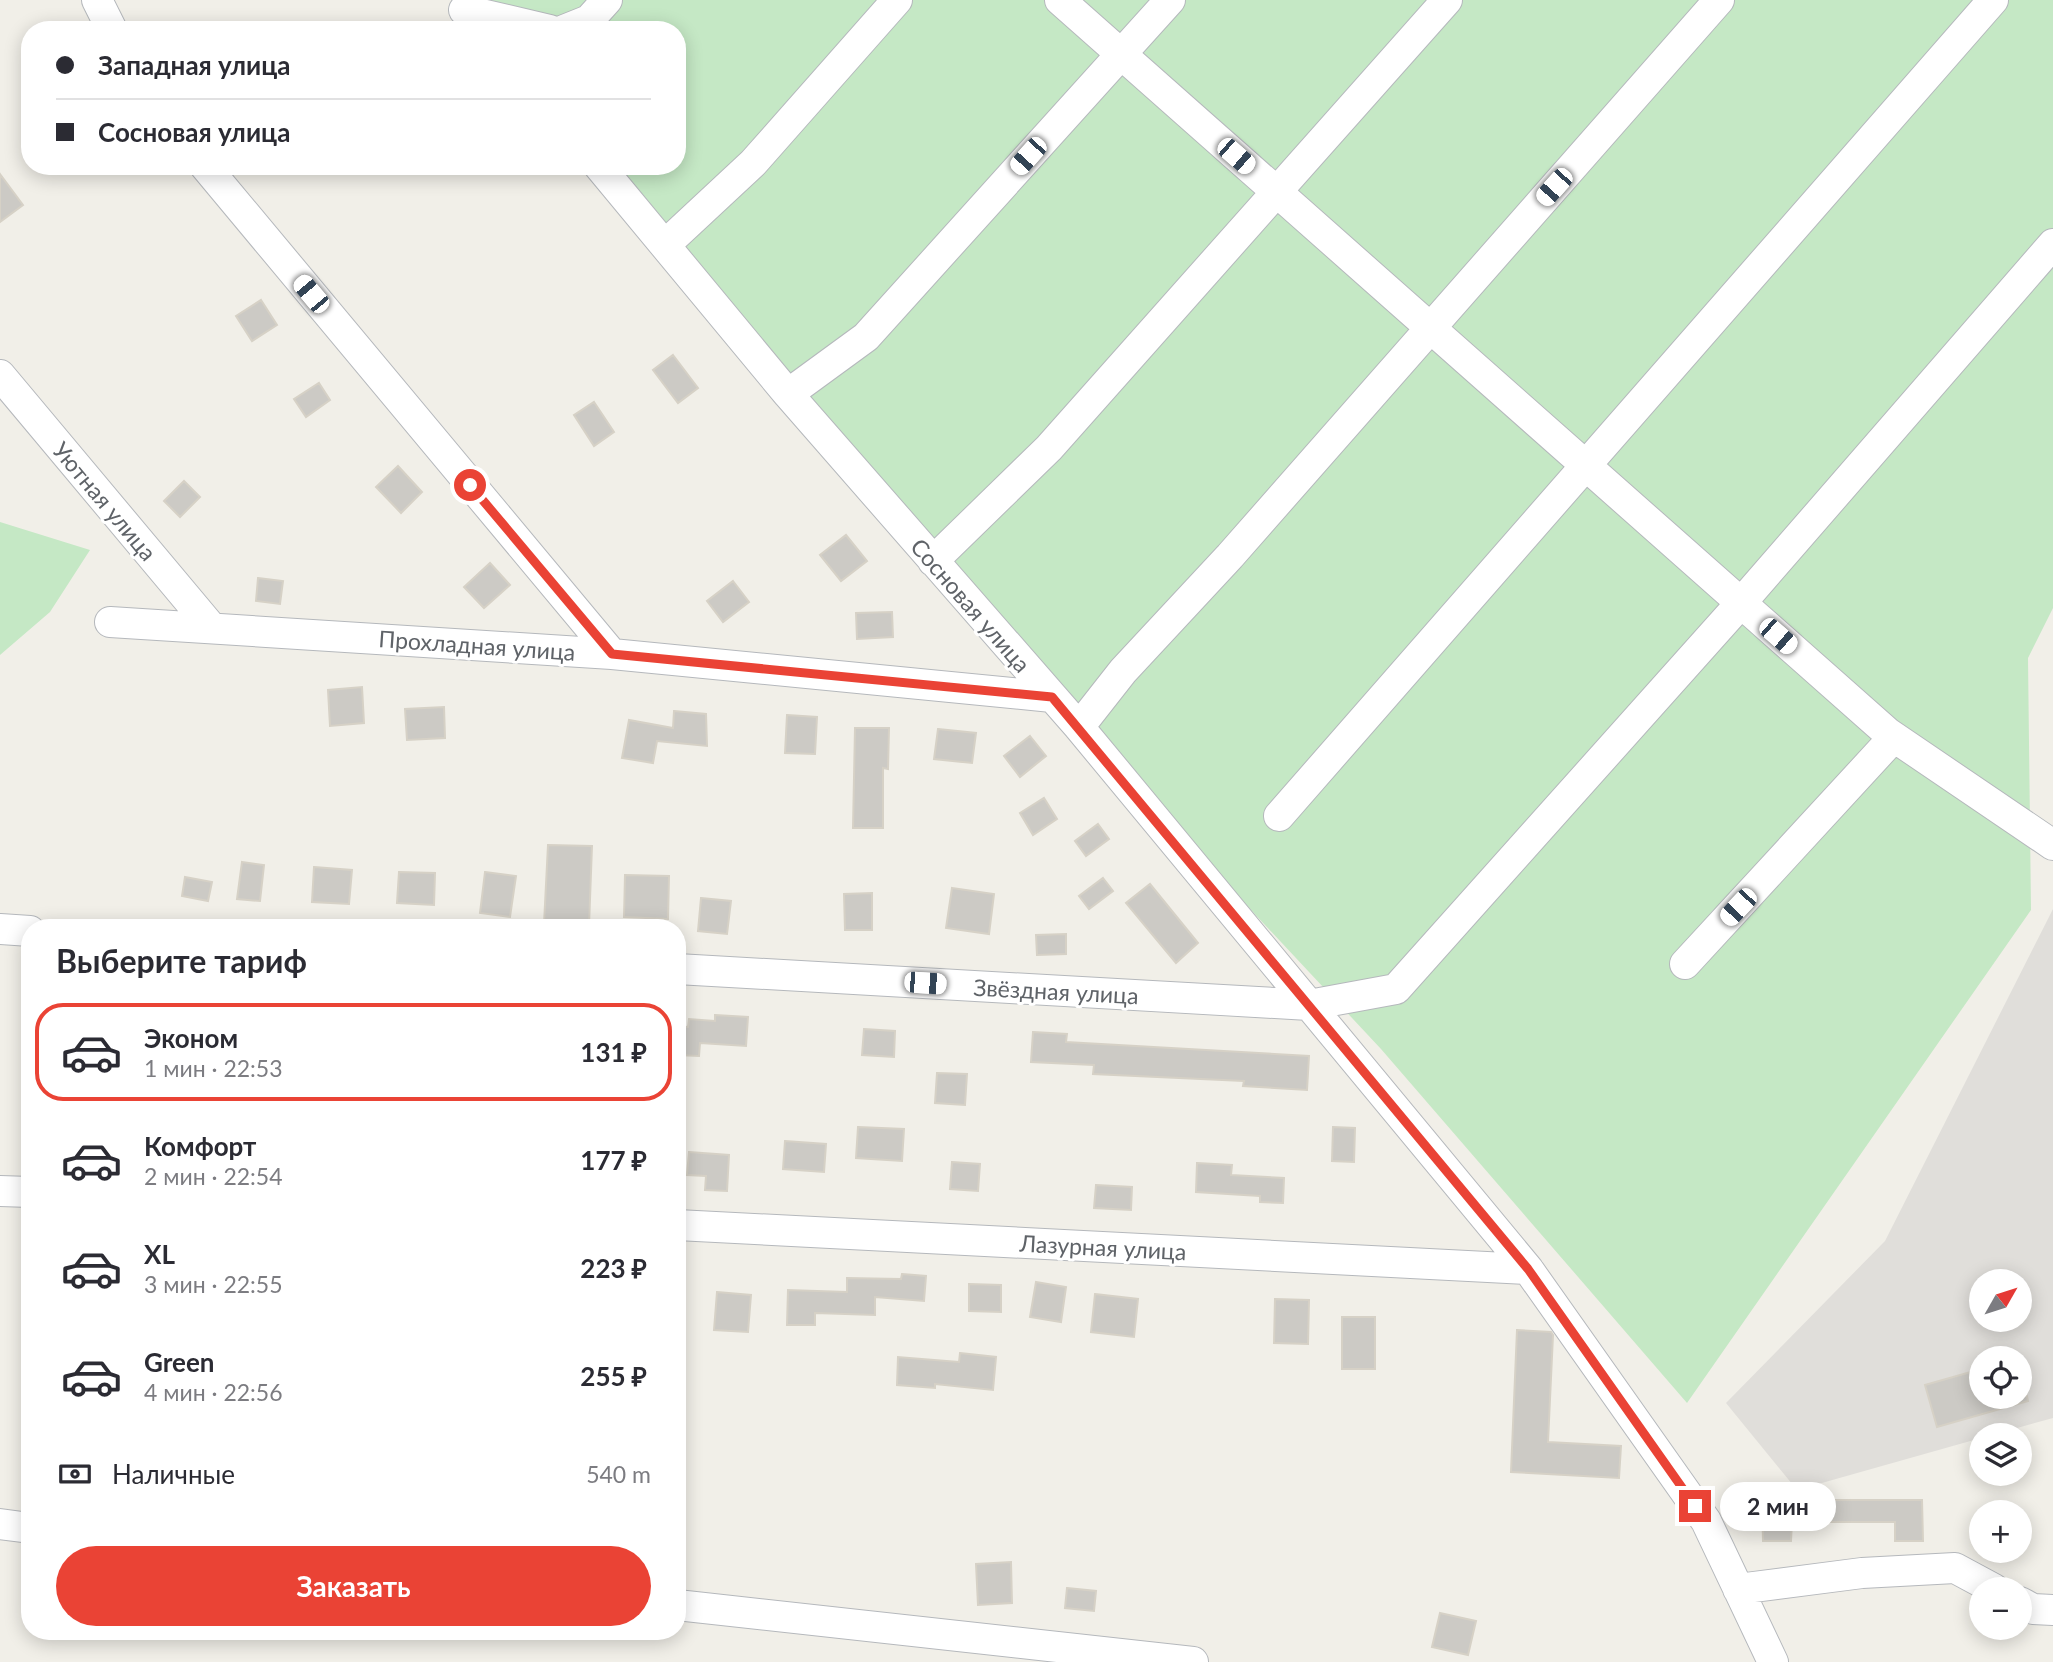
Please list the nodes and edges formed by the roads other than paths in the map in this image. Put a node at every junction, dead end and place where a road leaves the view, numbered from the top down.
1 (97, 0) edge
2 (607, 0) edge
3 (897, 0) edge
4 (1060, 0) edge
5 (1170, 0) edge
6 (1447, 0) edge
7 (1719, 0) edge
8 (1993, 0) edge
9 (467, 13) edge
10 (108, 21) edge
11 (506, 21) edge
12 (586, 21) edge
13 (1120, 53) junction
14 (213, 175) edge
15 (607, 175) edge
16 (1275, 191) junction
17 (666, 244) junction
18 (2053, 244) edge
19 (1429, 328) junction
20 (0, 375) edge
21 (788, 394) junction
22 (1586, 467) junction
23 (933, 561) junction
24 (1741, 603) junction
25 (110, 621) dead end
26 (211, 627) junction
27 (612, 654) junction
28 (1052, 697) junction
29 (1079, 727) junction
30 (1894, 737) junction
31 (1279, 816) dead end
32 (2053, 845) edge
33 (0, 929) edge
34 (21, 930) edge
35 (1685, 964) dead end
36 (686, 970) edge
37 (1309, 1005) junction
38 (0, 1191) edge
39 (21, 1192) edge
40 (686, 1225) edge
41 (1528, 1269) junction
42 (0, 1524) edge
43 (21, 1527) edge
44 (1972, 1577) edge
45 (1738, 1589) junction
46 (686, 1606) edge
47 (2032, 1608) edge
48 (2053, 1610) edge
49 (1194, 1662) edge
50 (1773, 1662) edge

1 - 10 street
2 - 12 street
3 - 17 street
4 - 13 street
5 - 13 street
6 - 16 street
7 - 19 street
8 - 22 street
9 - 11 street
13 - 16 street
13 - 21 street
14 - 27 street
15 - 17 street, Сосновая улица
16 - 19 street
16 - 23 street
17 - 21 street, Сосновая улица
18 - 24 street, Звёздная улица
19 - 22 street
19 - 29 street
20 - 26 street, Уютная улица
21 - 23 street, Сосновая улица
22 - 24 street
22 - 31 street
23 - 28 street, Сосновая улица
24 - 30 street
24 - 37 street, Звёздная улица
25 - 26 street, Прохладная улица
26 - 27 street, Прохладная улица
27 - 28 street, Прохладная улица
28 - 29 street, Сосновая улица
29 - 37 street, Сосновая улица
30 - 32 street
30 - 35 street
33 - 34 street
36 - 37 street, Звёздная улица
37 - 41 street, Сосновая улица
38 - 39 street
40 - 41 street, Лазурная улица
41 - 45 street, Сосновая улица
42 - 43 street
44 - 45 street
45 - 50 street, Сосновая улица
46 - 49 street
47 - 48 street

